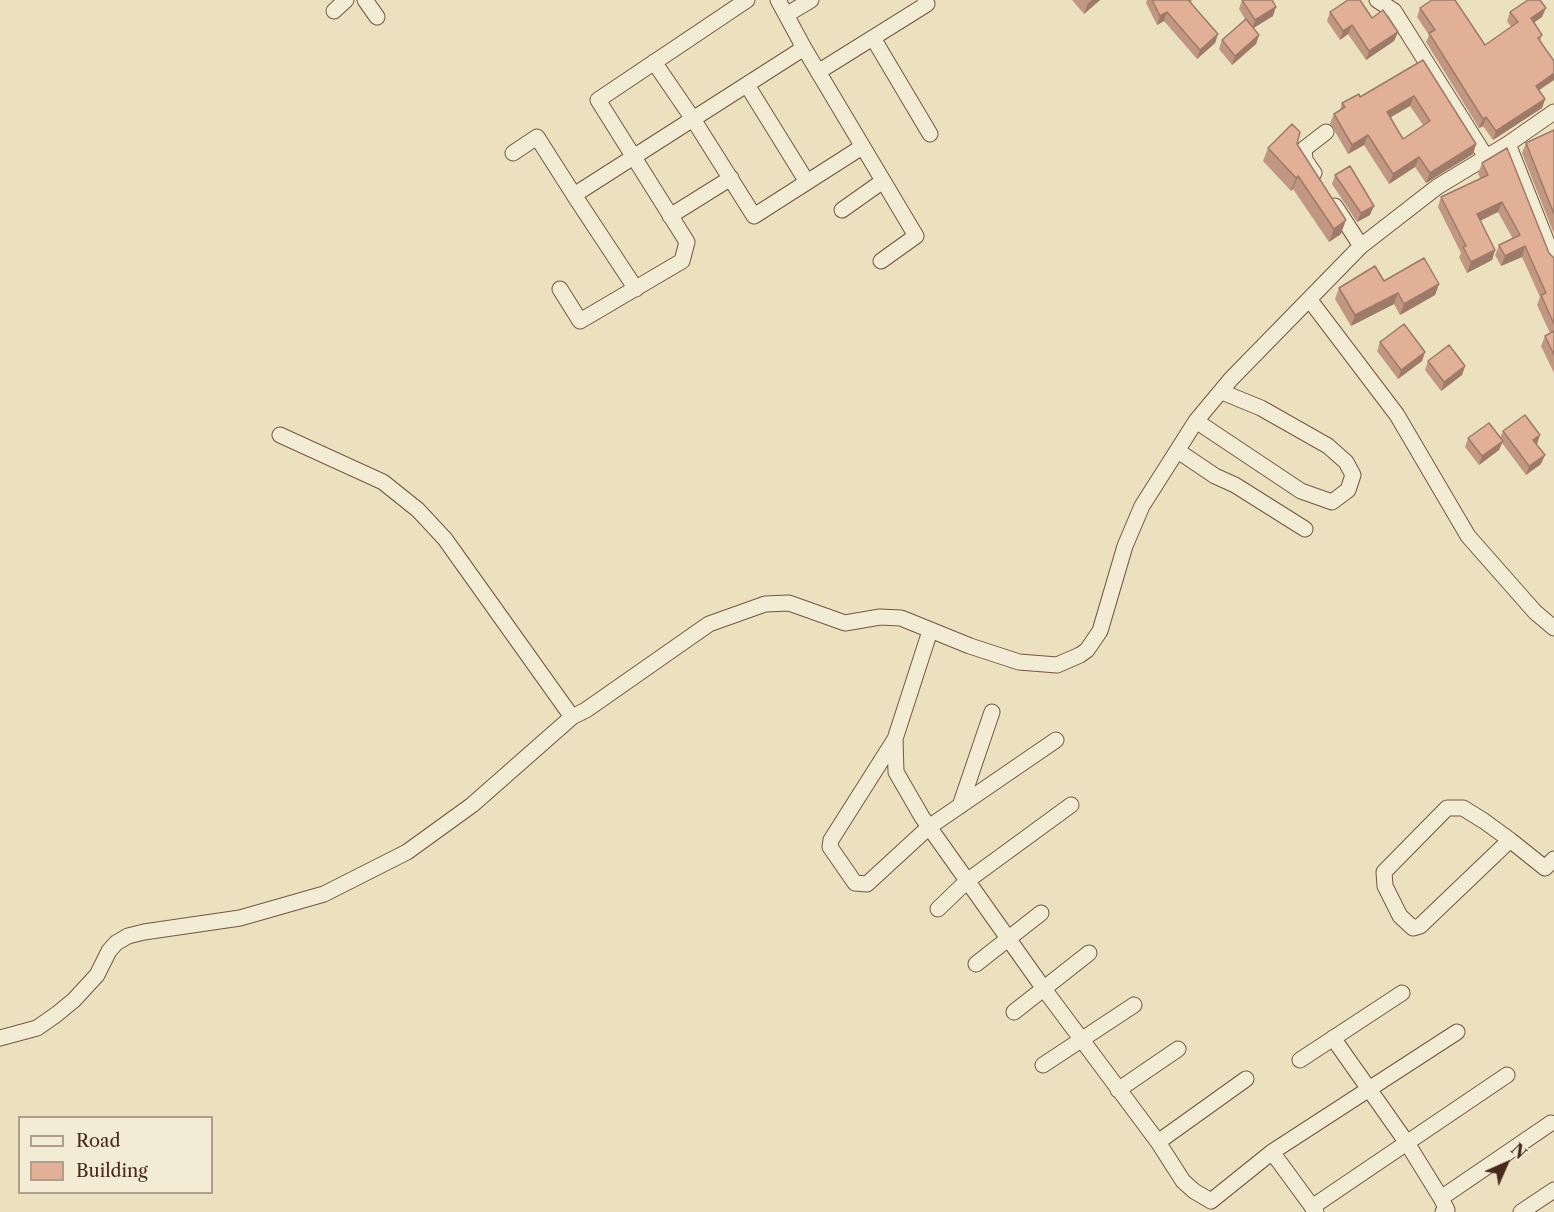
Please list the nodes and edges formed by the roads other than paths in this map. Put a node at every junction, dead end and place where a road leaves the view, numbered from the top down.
1 (346, 0) edge
2 (365, 0) edge
3 (747, 0) edge
4 (778, 0) edge
5 (812, 0) edge
6 (925, 0) edge
7 (1377, 0) edge
8 (334, 10) dead end
9 (786, 15) junction
10 (377, 17) dead end
11 (873, 38) junction
12 (804, 48) junction
13 (654, 62) junction
14 (818, 72) junction
15 (747, 85) junction
16 (1554, 112) edge
17 (693, 119) junction
18 (1326, 132) dead end
19 (930, 134) dead end
20 (1508, 144) junction
21 (861, 147) junction
22 (513, 153) dead end
23 (633, 157) junction
24 (1486, 157) junction
25 (730, 178) junction
26 (883, 181) junction
27 (807, 182) junction
28 (574, 195) junction
29 (842, 210) dead end
30 (670, 216) junction
31 (1361, 246) junction
32 (1554, 260) edge
33 (880, 261) dead end
34 (560, 289) dead end
35 (636, 289) junction
36 (1309, 299) junction
37 (1222, 392) junction
38 (1196, 421) junction
39 (280, 435) dead end
40 (1178, 451) junction
41 (1305, 529) dead end
42 (1554, 628) edge
43 (930, 632) junction
44 (992, 712) dead end
45 (572, 717) junction
46 (895, 739) junction
47 (1056, 740) dead end
48 (1071, 805) dead end
49 (960, 806) junction
50 (929, 827) junction
51 (1510, 840) junction
52 (1551, 867) edge
53 (968, 881) junction
54 (938, 909) dead end
55 (1041, 913) dead end
56 (1007, 937) junction
57 (1089, 953) dead end
58 (976, 964) dead end
59 (1044, 989) junction
60 (1402, 993) dead end
61 (1134, 1005) dead end
62 (1014, 1012) dead end
63 (1456, 1032) dead end
64 (0, 1038) edge
65 (1333, 1038) junction
66 (1081, 1040) junction
67 (1178, 1049) dead end
68 (1300, 1060) dead end
69 (1043, 1065) dead end
70 (1508, 1075) dead end
71 (1246, 1078) dead end
72 (1118, 1090) junction
73 (1368, 1090) junction
74 (1551, 1123) dead end
75 (1158, 1142) junction
76 (1407, 1143) junction
77 (1272, 1152) junction
78 (1554, 1190) edge
79 (1445, 1208) edge
80 (1314, 1209) edge
81 (1521, 1212) edge

1 - 8 street
2 - 10 street
3 - 13 street
4 - 9 street
5 - 9 street
6 - 11 street
7 - 24 street
9 - 12 street
11 - 14 street
11 - 19 street
12 - 14 street
12 - 15 street
13 - 17 street
13 - 23 street
14 - 21 street
15 - 17 street
15 - 27 street
16 - 20 street
17 - 23 street
17 - 25 street
18 - 31 street
20 - 24 street
20 - 32 street
21 - 26 street
21 - 27 street
22 - 28 street
23 - 28 street
23 - 30 street
24 - 31 street
25 - 27 street
25 - 30 street
26 - 29 street
26 - 33 street
28 - 35 street
30 - 35 street
31 - 36 street
34 - 35 street
36 - 37 street
36 - 42 street
37 - 38 street
37 - 38 street
38 - 40 street
39 - 45 street
40 - 41 street
40 - 43 street
43 - 45 street
43 - 46 street
44 - 49 street
45 - 64 street
46 - 50 street
46 - 50 street
47 - 49 street
48 - 53 street
49 - 50 street
50 - 53 street
51 - 51 street
51 - 52 street
53 - 54 street
53 - 56 street
55 - 56 street
56 - 58 street
56 - 59 street
57 - 59 street
59 - 62 street
59 - 66 street
60 - 65 street
61 - 66 street
63 - 73 street
65 - 68 street
65 - 73 street
66 - 69 street
66 - 72 street
67 - 72 street
70 - 76 street
71 - 75 street
72 - 75 street
73 - 76 street
73 - 77 street
74 - 79 street
75 - 77 street
76 - 79 street
76 - 80 street
77 - 80 street
78 - 81 street

